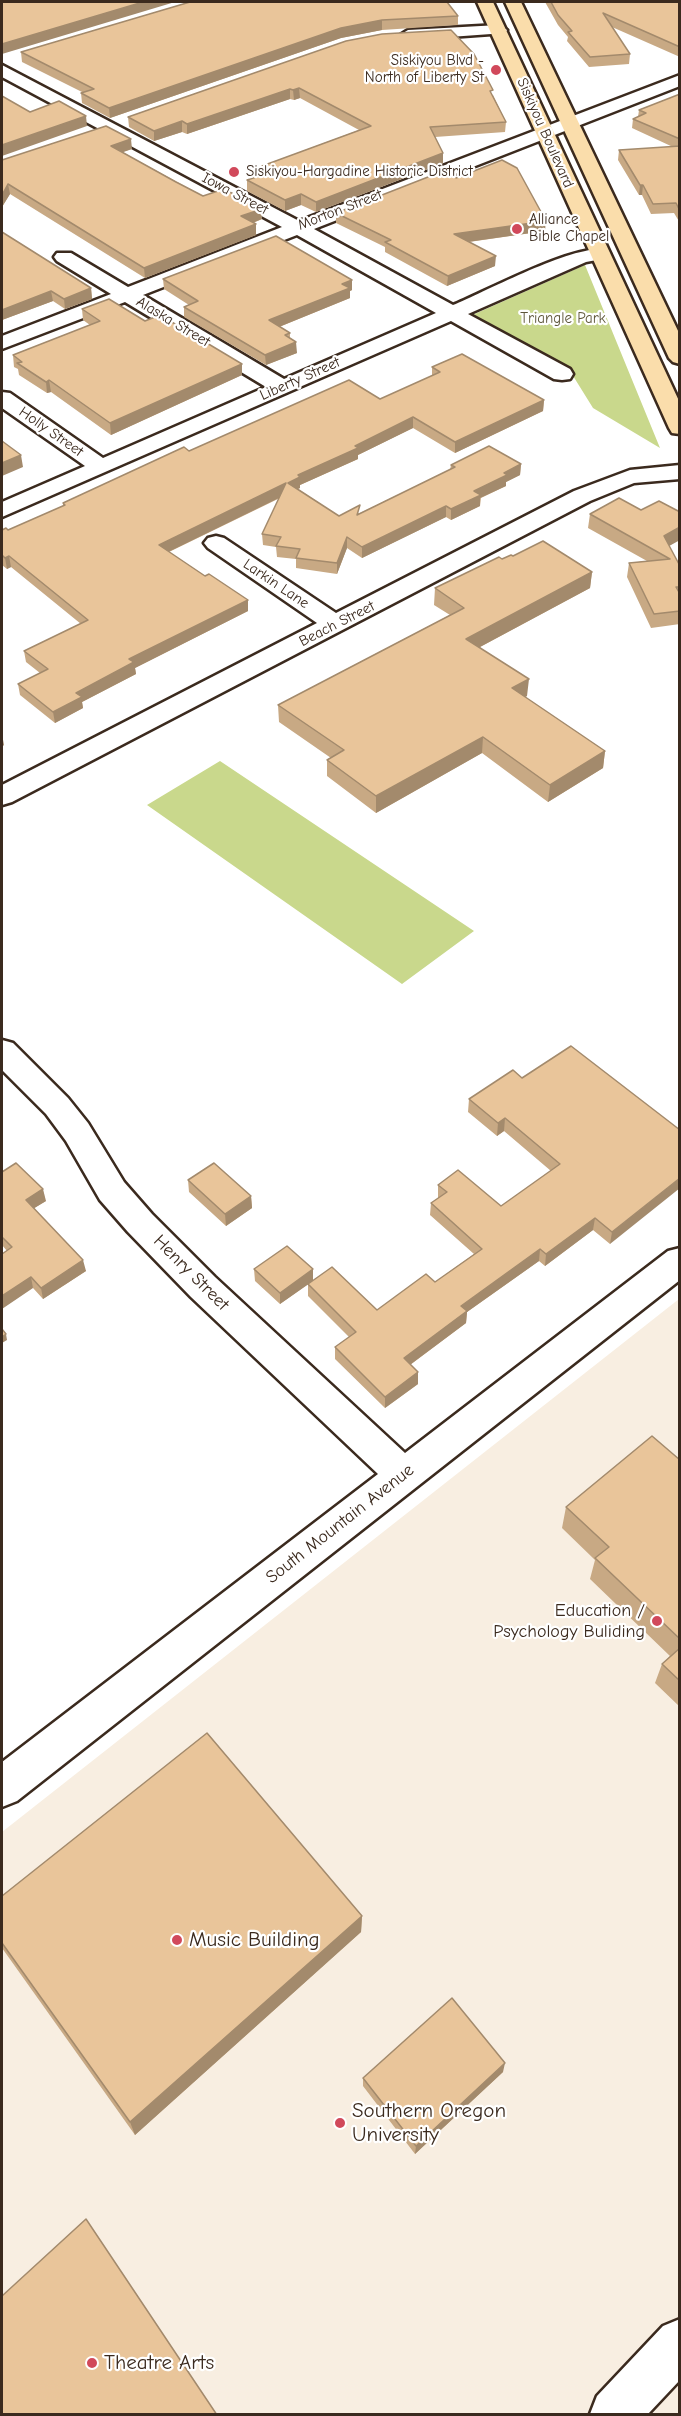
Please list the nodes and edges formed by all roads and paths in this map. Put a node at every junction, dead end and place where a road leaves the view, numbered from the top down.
1 (485, 2) edge
2 (513, 2) edge
3 (498, 30) junction
4 (394, 36) edge
5 (5, 62) edge
6 (680, 80) edge
7 (131, 119) edge
8 (568, 122) junction
9 (109, 126) junction
10 (545, 131) junction
11 (87, 134) edge
12 (296, 227) junction
13 (600, 254) junction
14 (64, 257) dead end
15 (125, 294) junction
16 (452, 313) junction
17 (2, 343) edge
18 (677, 349) edge
19 (562, 374) dead end
20 (282, 387) junction
21 (2, 398) edge
22 (680, 428) edge
23 (100, 466) junction
24 (680, 472) edge
25 (2, 510) edge
26 (216, 543) dead end
27 (336, 625) junction
28 (2, 796) edge
29 (2, 1051) edge
30 (680, 1261) edge
31 (404, 1475) junction
32 (2, 1787) edge
33 (680, 2343) edge
34 (615, 2415) edge

1 - 3 main road, Siskiyou Boulevard
2 - 8 main road, Siskiyou Boulevard
3 - 4 street
3 - 10 main road, Siskiyou Boulevard
5 - 9 street, Iowa Street
6 - 8 street, Morton Street
7 - 9 street
8 - 10 street, Morton Street
8 - 18 main road, Siskiyou Boulevard
9 - 11 street
9 - 12 street, Iowa Street
10 - 12 street, Morton Street
10 - 13 main road, Siskiyou Boulevard
12 - 15 street, Morton Street
12 - 16 street, Iowa Street
13 - 16 street, Liberty Street
13 - 22 main road, Siskiyou Boulevard
14 - 15 street, Alaska Street
15 - 17 street, Morton Street
15 - 20 street, Alaska Street
16 - 19 street, Iowa Street
16 - 20 street, Liberty Street
20 - 23 street, Liberty Street
21 - 23 street, Holly Street
23 - 25 street, Liberty Street
24 - 27 street, Beach Street
26 - 27 street, Larkin Lane
27 - 28 street, Beach Street
29 - 31 street, Henry Street
30 - 31 street, South Mountain Avenue
31 - 32 street, South Mountain Avenue
33 - 34 street

